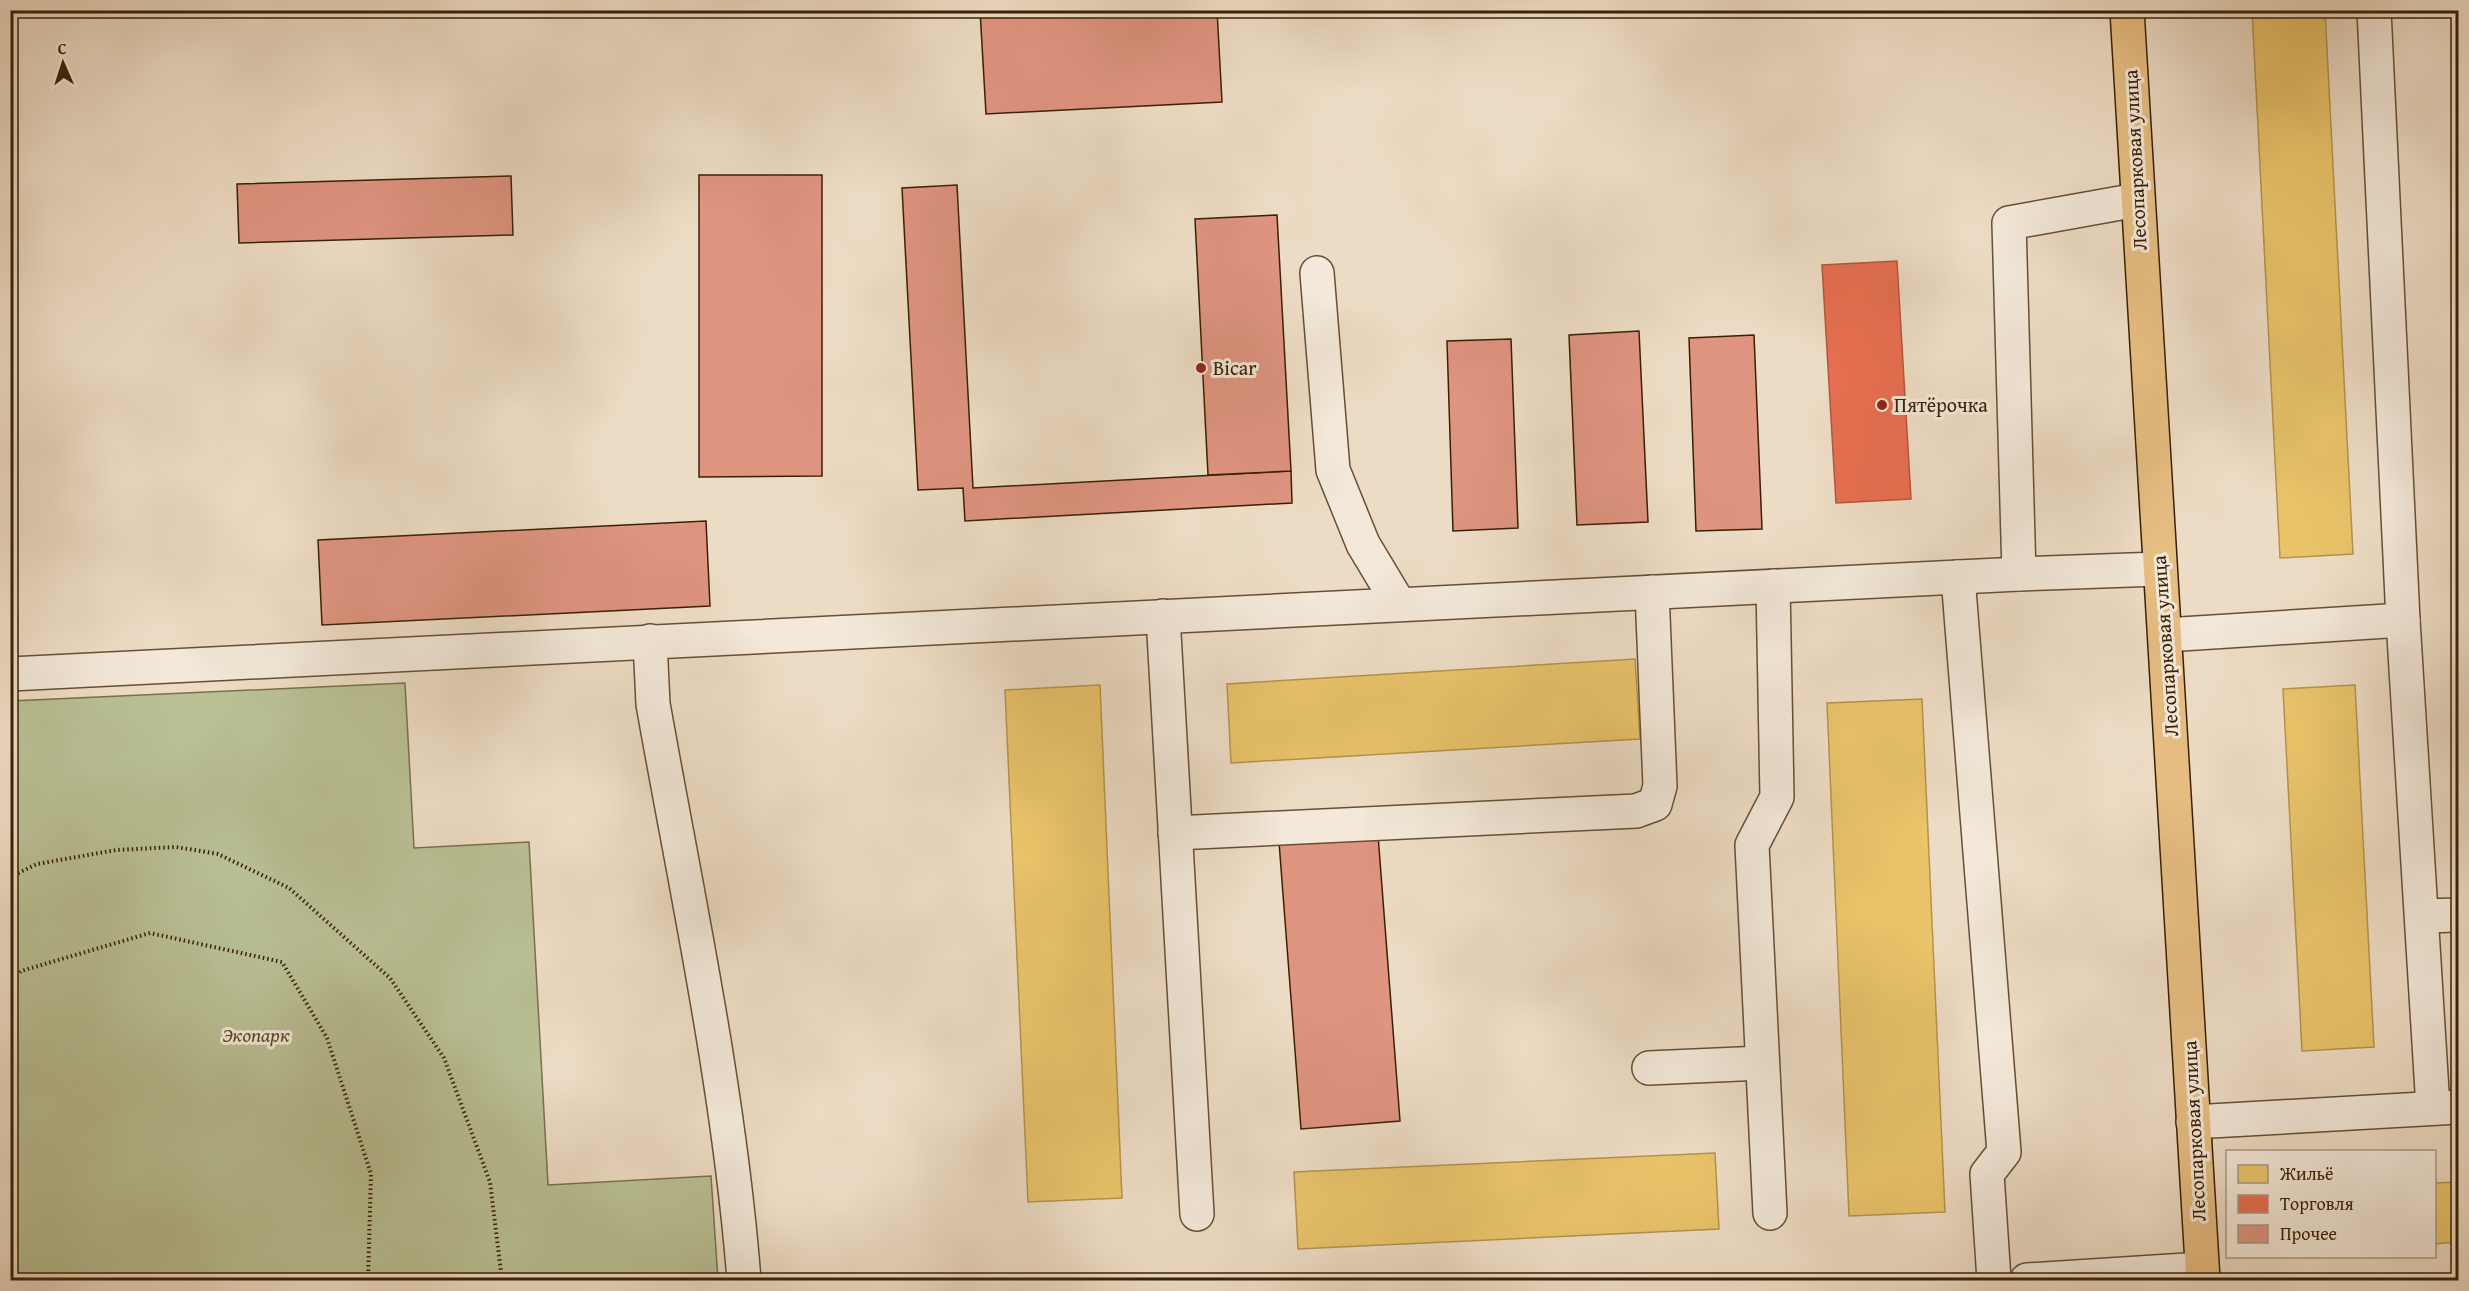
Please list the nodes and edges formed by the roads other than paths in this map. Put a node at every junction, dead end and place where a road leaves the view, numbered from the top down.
1 (2127, 10) edge
2 (2374, 10) edge
3 (2137, 200) junction
4 (1317, 273) dead end
5 (2159, 569) junction
6 (2019, 574) junction
7 (1958, 577) junction
8 (1773, 586) junction
9 (1652, 592) junction
10 (1399, 604) junction
11 (1163, 616) junction
12 (2403, 620) junction
13 (2165, 634) junction
14 (650, 641) junction
15 (10, 674) edge
16 (1175, 833) junction
17 (2458, 915) edge
18 (2422, 916) junction
19 (1762, 1063) junction
20 (1649, 1068) dead end
21 (2446, 1108) edge
22 (2193, 1122) junction
23 (1770, 1213) dead end
24 (1197, 1214) dead end
25 (2203, 1275) edge
26 (744, 1281) edge
27 (1995, 1281) edge
28 (2027, 1281) edge

1 - 3 main road, Лесопарковая улица
2 - 12 street
3 - 5 main road, Лесопарковая улица
3 - 6 street
4 - 10 street
5 - 6 street
5 - 13 main road, Лесопарковая улица
6 - 7 street
7 - 8 street
7 - 27 street
8 - 9 street
8 - 19 street
9 - 10 street
9 - 16 street
10 - 11 street
11 - 14 street
11 - 16 street
12 - 13 street
12 - 18 street
13 - 22 main road, Лесопарковая улица
14 - 15 street
14 - 26 street
16 - 24 street
17 - 18 street
18 - 21 street
19 - 20 street
19 - 23 street
21 - 22 street
22 - 25 main road, Лесопарковая улица
25 - 28 street

